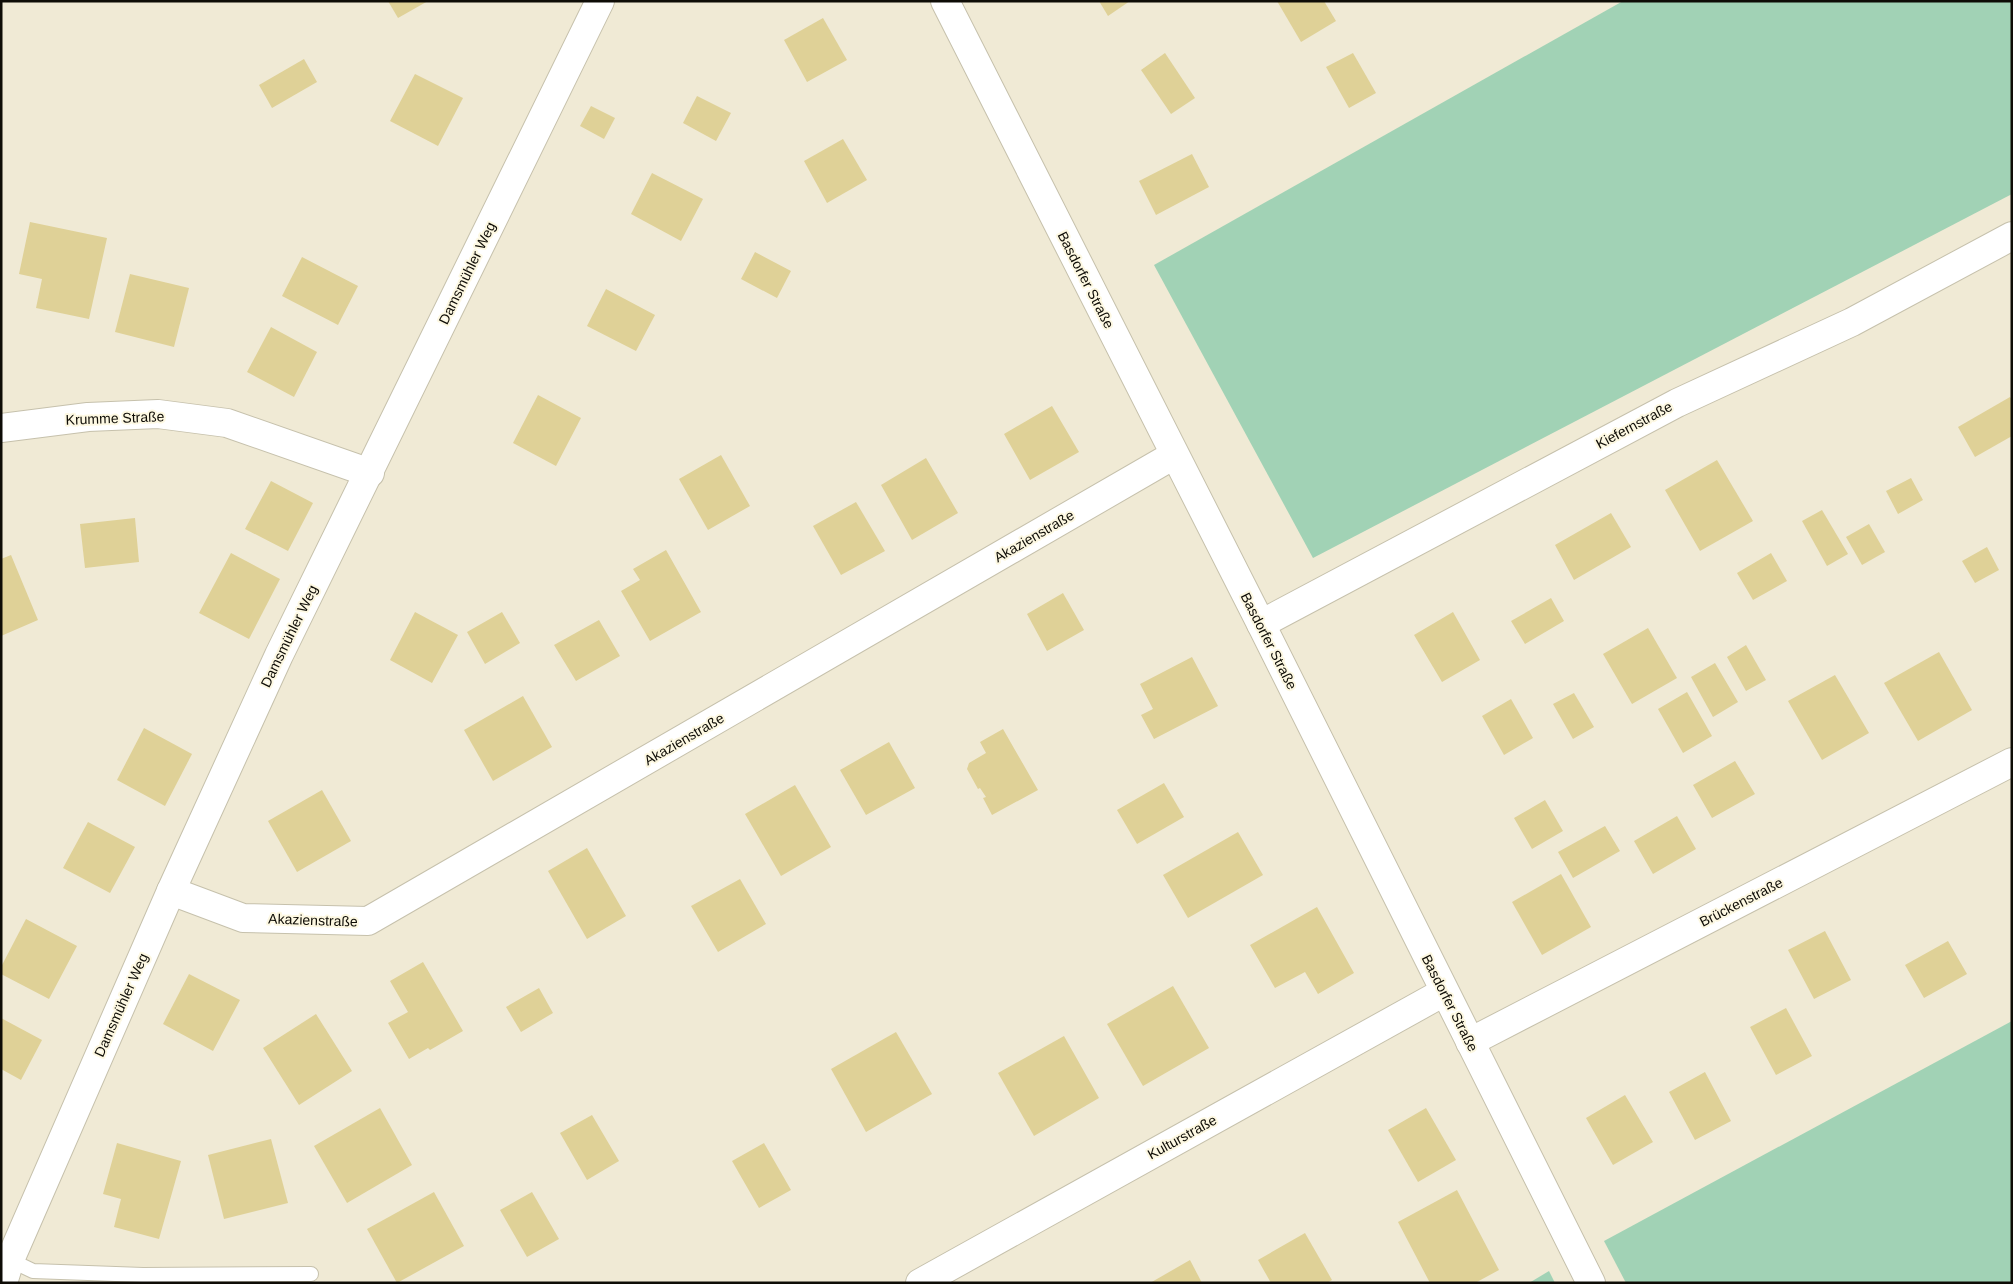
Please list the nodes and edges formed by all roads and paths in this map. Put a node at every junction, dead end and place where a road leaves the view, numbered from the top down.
1 (600, 1) edge
2 (945, 1) edge
3 (2012, 236) edge
4 (1, 428) edge
5 (1174, 455) junction
6 (370, 473) junction
7 (1261, 624) junction
8 (2012, 762) edge
9 (171, 891) junction
10 (1444, 992) junction
11 (1470, 1042) junction
12 (5, 1266) edge
13 (311, 1274) dead end
14 (920, 1283) edge
15 (1591, 1283) edge

1 - 6 street, Damsmühler Weg
2 - 5 street, Basdorfer Straße
3 - 7 street, Kiefernstraße
4 - 6 street, Krumme Straße
5 - 7 street, Basdorfer Straße
5 - 9 street, Akazienstraße
6 - 9 street, Damsmühler Weg
7 - 10 street, Basdorfer Straße
8 - 11 street, Brückenstraße
9 - 12 street, Damsmühler Weg
10 - 11 street, Basdorfer Straße
10 - 14 street, Kulturstraße
11 - 15 street, Basdorfer Straße
12 - 13 lane

